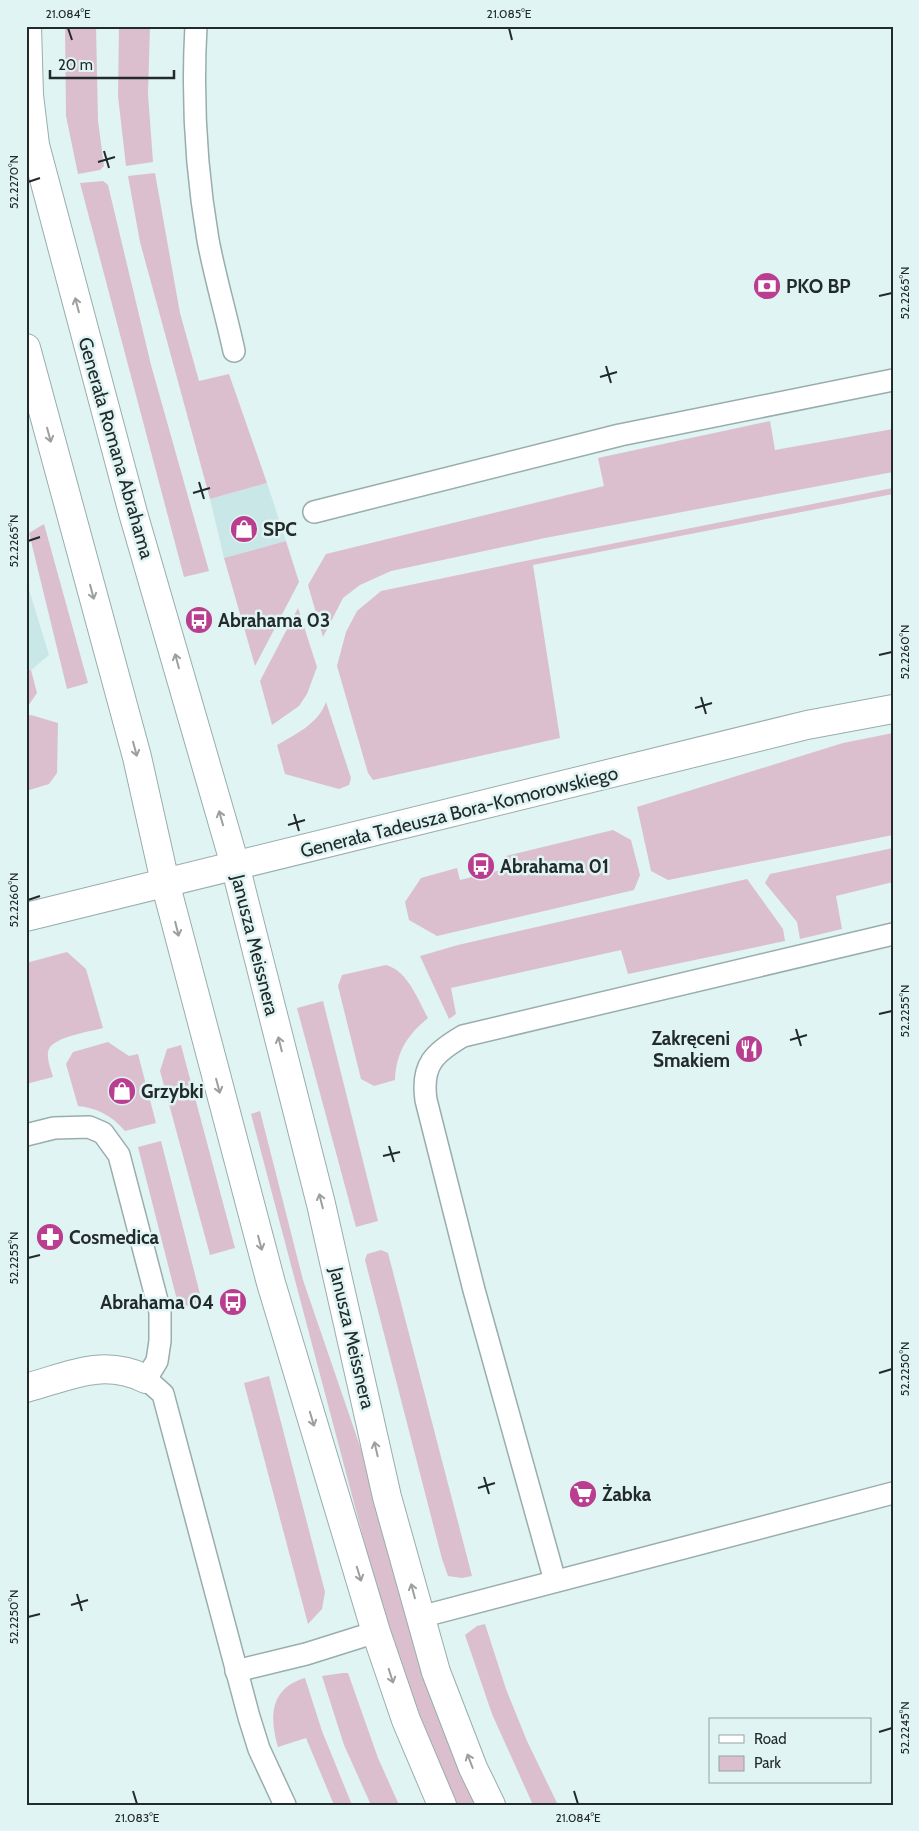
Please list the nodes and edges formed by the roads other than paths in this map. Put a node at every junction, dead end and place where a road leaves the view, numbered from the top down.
1 (27, 26) edge
2 (196, 26) edge
3 (26, 348) edge
4 (234, 352) dead end
5 (893, 380) edge
6 (314, 512) dead end
7 (893, 709) edge
8 (235, 864) junction
9 (165, 882) junction
10 (26, 917) edge
11 (893, 934) edge
12 (26, 1135) edge
13 (146, 1379) junction
14 (26, 1388) edge
15 (893, 1493) edge
16 (555, 1581) junction
17 (420, 1617) junction
18 (376, 1632) junction
19 (236, 1672) junction
20 (284, 1805) edge
21 (442, 1805) edge
22 (491, 1805) edge

8 -> 1 street, Generała Romana Abrahama
2 - 4 lane
3 -> 9 street
5 - 6 lane
7 - 8 street, Generała Tadeusza Bora-Komorowskiego
8 - 9 street, Generała Tadeusza Bora-Komorowskiego
17 -> 8 street, Janusza Meissnera
9 - 10 street, Generała Tadeusza Bora-Komorowskiego
9 -> 18 street
11 - 16 lane
12 - 13 lane
13 - 14 street
13 - 19 lane
15 - 16 lane
16 - 17 lane
22 -> 17 street, Janusza Meissnera
18 - 19 lane
18 -> 21 street
19 - 20 lane

